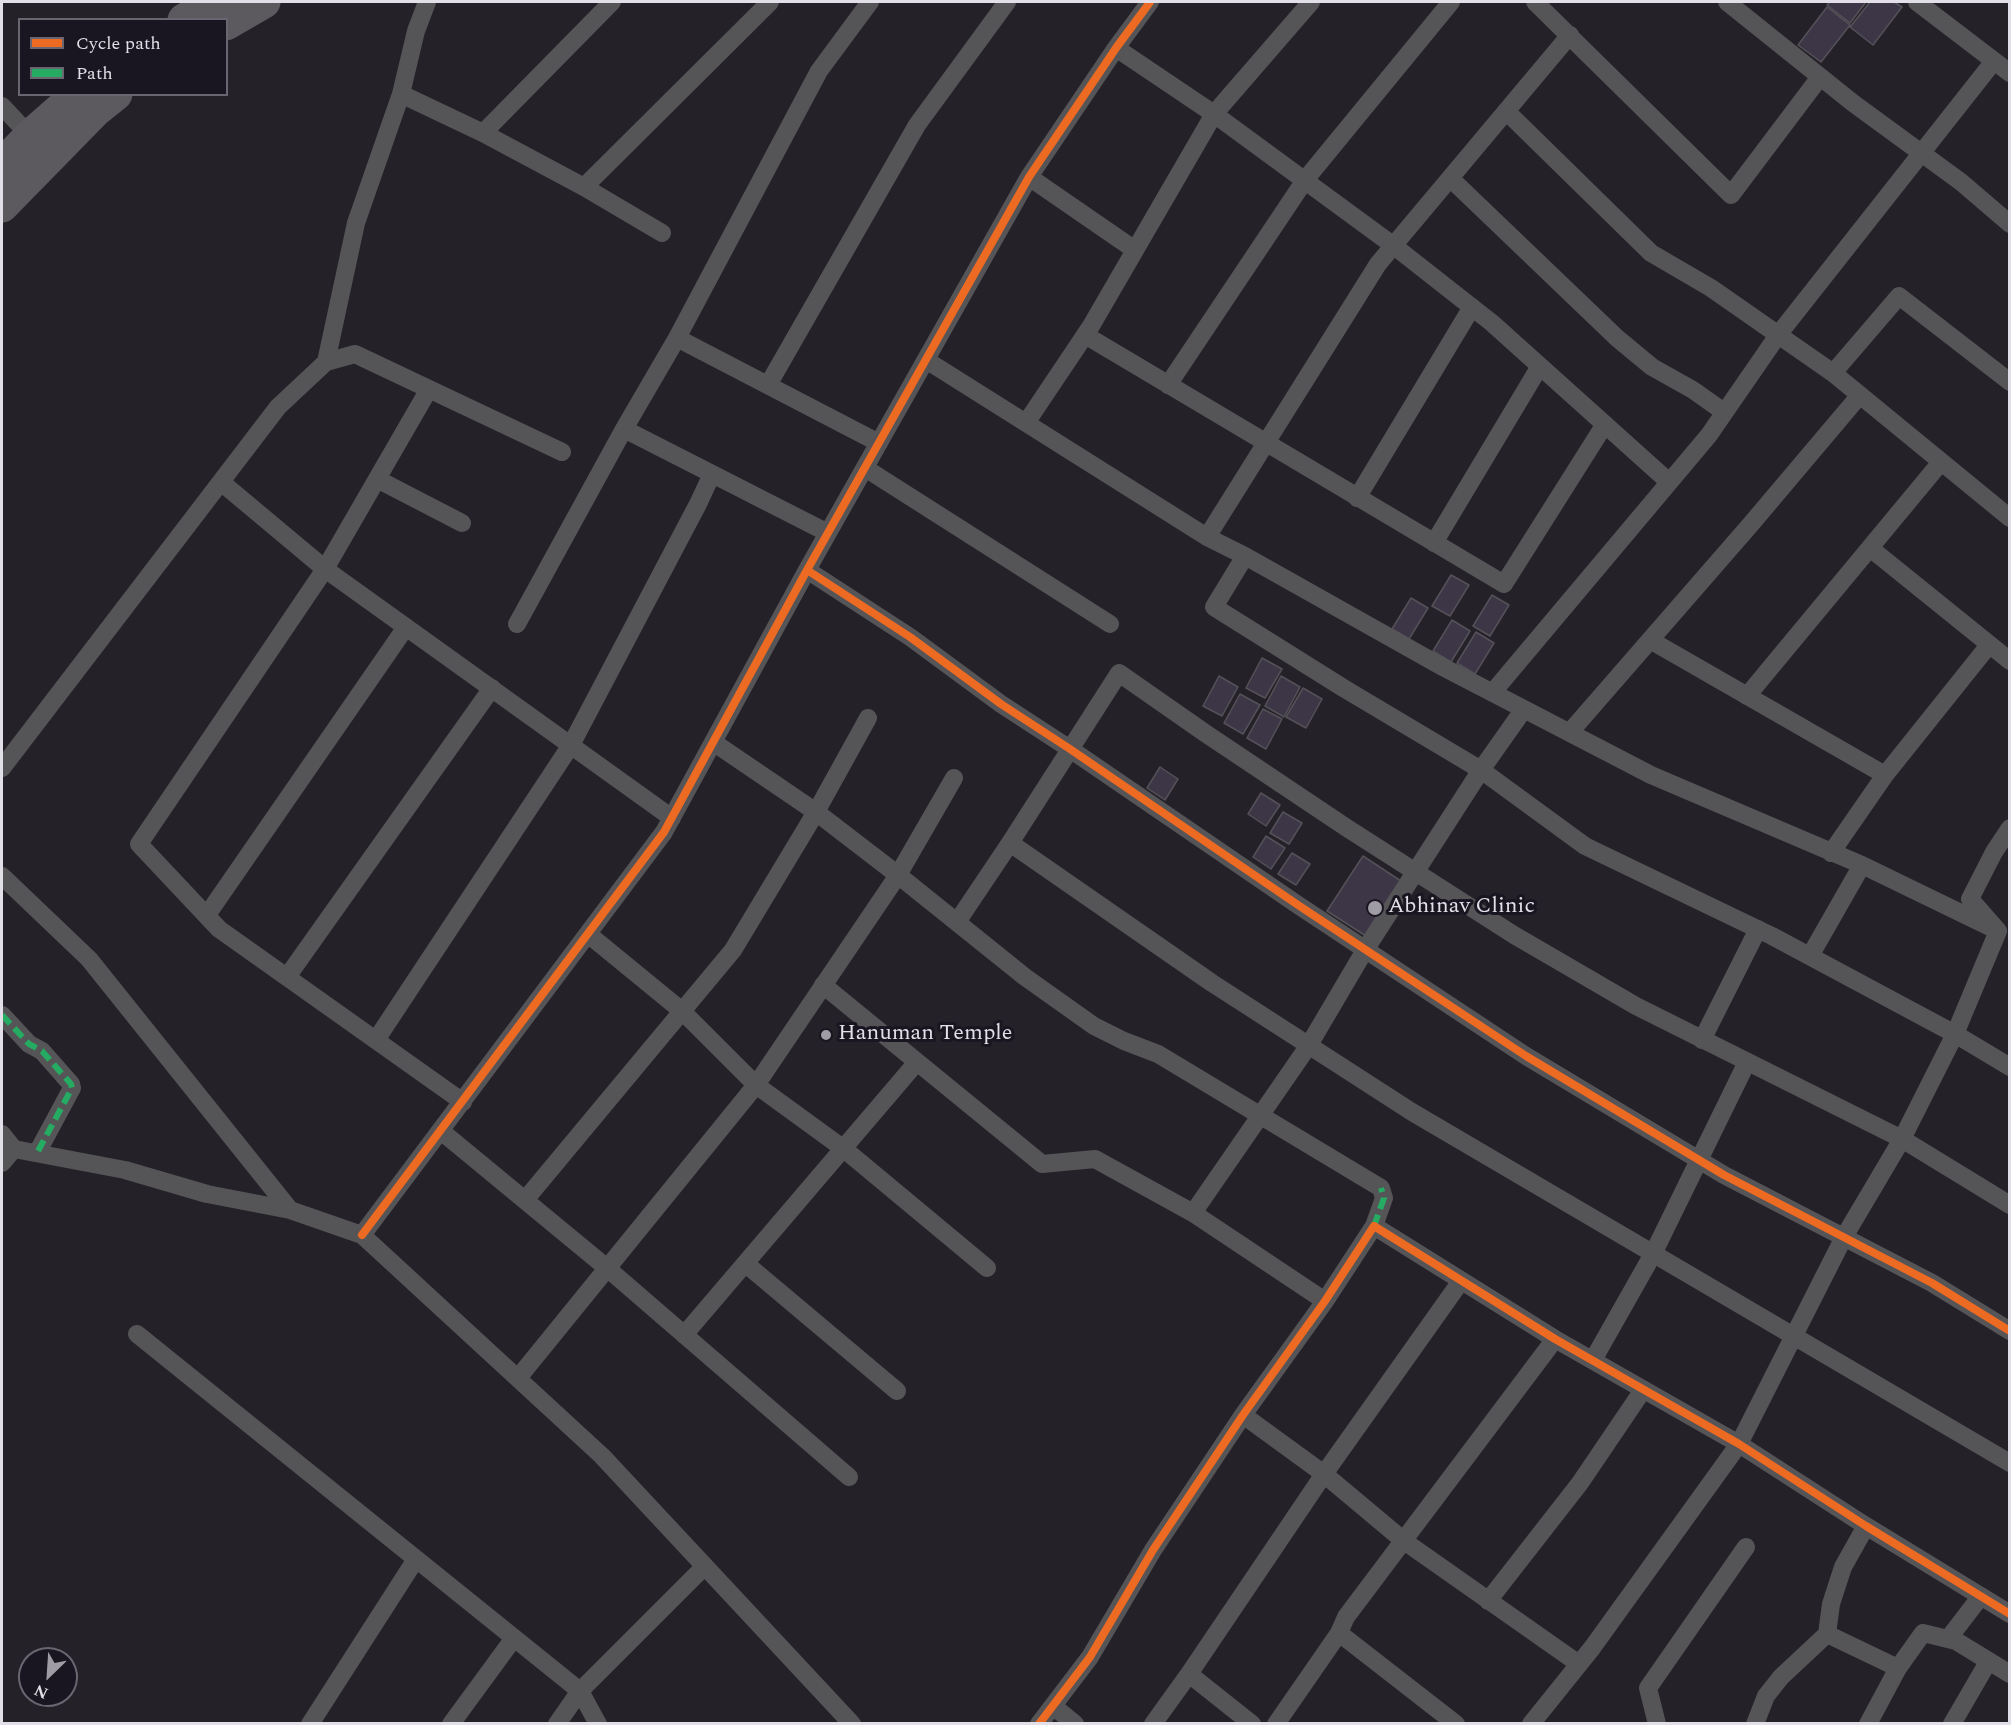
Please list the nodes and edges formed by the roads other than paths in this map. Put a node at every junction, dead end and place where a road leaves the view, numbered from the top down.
1 (214, 2) edge
2 (264, 2) edge
3 (427, 2) edge
4 (612, 2) edge
5 (770, 2) edge
6 (870, 2) edge
7 (1007, 2) edge
8 (1150, 2) edge
9 (1311, 2) edge
10 (1451, 2) edge
11 (1535, 2) edge
12 (1727, 2) edge
13 (1917, 2) edge
14 (187, 18) edge
15 (228, 23) edge
16 (1570, 35) junction
17 (1116, 48) junction
18 (1994, 61) junction
19 (2010, 73) edge
20 (1820, 77) junction
21 (401, 94) junction
22 (76, 96) edge
23 (114, 96) edge
24 (2, 106) edge
25 (1506, 111) junction
26 (1214, 114) junction
27 (483, 133) junction
28 (30, 136) junction
29 (1921, 153) junction
30 (2, 165) edge
31 (1029, 177) junction
32 (1450, 178) junction
33 (1305, 180) junction
34 (584, 187) junction
35 (2, 206) edge
36 (2010, 224) edge
37 (662, 233) dead end
38 (1394, 246) junction
39 (1135, 250) junction
40 (1472, 307) junction
41 (1778, 334) junction
42 (1085, 335) junction
43 (677, 338) junction
44 (926, 360) junction
45 (326, 363) junction
46 (1540, 366) junction
47 (1833, 373) junction
48 (2010, 382) edge
49 (768, 385) junction
50 (1168, 385) junction
51 (429, 389) junction
52 (1860, 395) junction
53 (1724, 412) junction
54 (1026, 423) junction
55 (1605, 424) junction
56 (624, 429) junction
57 (879, 443) junction
58 (1265, 443) junction
59 (562, 452) dead end
60 (1941, 462) junction
61 (865, 468) junction
62 (712, 474) junction
63 (377, 479) junction
64 (221, 482) junction
65 (1669, 482) junction
66 (1357, 498) junction
67 (2010, 518) edge
68 (462, 523) dead end
69 (828, 533) junction
70 (1207, 537) junction
71 (1434, 543) junction
72 (1870, 548) junction
73 (1245, 556) junction
74 (326, 569) junction
75 (807, 570) junction
76 (517, 624) dead end
77 (1110, 624) dead end
78 (406, 627) junction
79 (1650, 640) junction
80 (1989, 645) junction
81 (2010, 661) edge
82 (492, 688) junction
83 (1493, 692) junction
84 (1747, 696) junction
85 (1524, 709) junction
86 (868, 718) dead end
87 (1570, 732) junction
88 (713, 742) junction
89 (571, 745) junction
90 (1070, 749) junction
91 (2, 768) edge
92 (1480, 770) junction
93 (1885, 775) junction
94 (954, 778) dead end
95 (816, 812) junction
96 (672, 818) junction
97 (2010, 828) edge
98 (1010, 843) junction
99 (1831, 854) junction
100 (1862, 865) junction
101 (1416, 871) junction
102 (898, 875) junction
103 (2, 876) edge
104 (207, 915) junction
105 (957, 922) junction
106 (1758, 929) junction
107 (1998, 932) junction
108 (588, 934) junction
109 (1365, 950) junction
110 (1810, 956) junction
111 (287, 977) junction
112 (823, 985) junction
113 (682, 1011) junction
114 (2, 1015) edge
115 (1954, 1034) junction
116 (376, 1040) junction
117 (1702, 1040) junction
118 (1309, 1046) junction
119 (917, 1062) junction
120 (1747, 1062) junction
121 (2010, 1067) edge
122 (756, 1085) junction
123 (463, 1102) junction
124 (1260, 1117) junction
125 (441, 1131) junction
126 (2, 1134) edge
127 (1902, 1139) junction
128 (14, 1149) junction
129 (844, 1149) junction
130 (37, 1153) junction
131 (1700, 1160) junction
132 (2, 1163) edge
133 (525, 1200) junction
134 (2010, 1205) edge
135 (290, 1210) junction
136 (1193, 1213) junction
137 (1374, 1226) junction
138 (362, 1235) junction
139 (1844, 1237) junction
140 (1653, 1254) junction
141 (746, 1264) junction
142 (607, 1268) junction
143 (987, 1268) dead end
144 (1461, 1281) junction
145 (1325, 1301) junction
146 (2010, 1331) edge
147 (137, 1334) dead end
148 (684, 1335) junction
149 (1794, 1336) junction
150 (1555, 1339) junction
151 (1593, 1360) junction
152 (518, 1378) junction
153 (1643, 1390) junction
154 (897, 1391) dead end
155 (1243, 1415) junction
156 (1739, 1444) junction
157 (2010, 1463) edge
158 (1324, 1474) junction
159 (849, 1477) dead end
160 (1866, 1526) junction
161 (1404, 1541) junction
162 (1746, 1547) dead end
163 (416, 1559) junction
164 (705, 1566) junction
165 (1981, 1596) junction
166 (1488, 1601) junction
167 (2010, 1614) edge
168 (1339, 1633) junction
169 (1827, 1634) junction
170 (514, 1638) junction
171 (1948, 1639) junction
172 (1988, 1662) junction
173 (1578, 1664) junction
174 (1898, 1668) junction
175 (1189, 1674) junction
176 (2010, 1674) edge
177 (580, 1691) junction
178 (1053, 1706) junction
179 (310, 1724) edge
180 (451, 1724) edge
181 (557, 1724) edge
182 (598, 1724) edge
183 (852, 1724) edge
184 (1039, 1724) edge
185 (1075, 1724) edge
186 (1153, 1724) edge
187 (1252, 1724) edge
188 (1276, 1724) edge
189 (1456, 1724) edge
190 (1531, 1724) edge
191 (1657, 1724) edge
192 (1755, 1724) edge
193 (1868, 1724) edge
194 (1952, 1724) edge

1 - 14 highway
2 - 15 highway
3 - 21 street
4 - 27 street
5 - 34 street
6 - 43 street
7 - 49 street
8 - 17 street
9 - 26 street
10 - 33 street
11 - 16 street
12 - 20 street
13 - 18 street
16 - 20 street
16 - 25 street
17 - 26 street
17 - 31 street
18 - 19 street
18 - 29 street
20 - 29 street
21 - 27 street
21 - 45 street
22 - 28 highway
23 - 35 highway
24 - 28 street
25 - 32 street
25 - 41 street
26 - 33 street
26 - 39 street
27 - 34 street
28 - 30 highway
29 - 36 street
29 - 41 street
31 - 39 street
31 - 44 street
32 - 38 street
32 - 53 street
33 - 38 street
33 - 50 street
34 - 37 street
38 - 40 street
38 - 58 street
39 - 42 street
40 - 46 street
40 - 66 street
41 - 47 street
41 - 53 street
42 - 50 street
42 - 54 street
43 - 49 street
43 - 56 street
44 - 54 street
44 - 57 street
45 - 51 street
45 - 64 street
46 - 55 street
46 - 71 street
47 - 48 street
47 - 52 street
49 - 57 street
50 - 58 street
51 - 59 street
51 - 63 street
52 - 60 street
52 - 79 street
53 - 65 street
54 - 70 street
55 - 65 street
55 - 71 street
56 - 62 street
56 - 76 street
57 - 61 street
58 - 66 street
58 - 70 street
60 - 67 street
60 - 72 street
61 - 69 street
61 - 77 street
62 - 69 street
62 - 89 street
63 - 68 street
63 - 74 street
64 - 74 street
64 - 91 street
65 - 83 street
66 - 71 street
69 - 75 street
70 - 73 street
72 - 80 street
72 - 84 street
73 - 83 street
73 - 92 street
74 - 78 street
74 - 104 street
75 - 88 street
75 - 90 street
78 - 82 street
78 - 104 street
79 - 84 street
79 - 87 street
80 - 81 street
80 - 93 street
82 - 89 street
82 - 111 street
83 - 85 street
84 - 93 street
85 - 87 street
85 - 92 street
86 - 95 street
87 - 99 street
88 - 95 street
88 - 96 street
89 - 96 street
89 - 116 street
90 - 98 street
90 - 101 street
90 - 109 street
92 - 101 street
92 - 106 street
93 - 99 street
94 - 102 street
95 - 102 street
95 - 113 street
96 - 108 street
97 - 107 street
98 - 105 street
98 - 118 street
99 - 100 street
100 - 107 street
100 - 110 street
101 - 109 street
101 - 117 street
102 - 105 street
102 - 112 street
103 - 135 street
104 - 111 street
105 - 124 street
106 - 110 street
106 - 117 street
107 - 115 street
108 - 113 street
108 - 123 street
109 - 118 street
109 - 131 street
110 - 115 street
111 - 116 street
112 - 119 street
112 - 122 street
113 - 122 street
113 - 133 street
114 - 130 street
115 - 121 street
115 - 127 street
116 - 123 street
117 - 120 street
118 - 124 street
118 - 140 street
119 - 129 street
119 - 136 street
120 - 127 street
120 - 131 street
122 - 129 street
122 - 142 street
123 - 125 street
124 - 136 street
124 - 137 street
125 - 133 street
125 - 138 street
126 - 128 street
127 - 134 street
127 - 139 street
128 - 130 street
128 - 132 street
129 - 141 street
129 - 143 street
130 - 135 street
131 - 139 street
131 - 140 street
133 - 142 street
135 - 138 street
136 - 145 street
137 - 144 street
137 - 145 street
138 - 152 street
139 - 146 street
139 - 149 street
140 - 149 street
140 - 151 street
141 - 148 street
141 - 154 street
142 - 148 street
142 - 152 street
144 - 150 street
144 - 158 street
145 - 155 street
147 - 163 street
148 - 159 street
149 - 156 street
149 - 157 street
150 - 151 street
150 - 161 street
151 - 153 street
152 - 164 street
153 - 156 street
153 - 166 street
155 - 158 street
155 - 178 street
156 - 160 street
156 - 173 street
158 - 161 street
158 - 175 street
160 - 165 street
160 - 169 street
161 - 166 street
161 - 168 street
162 - 191 street
163 - 170 street
163 - 179 street
164 - 177 street
164 - 183 street
165 - 167 street
165 - 171 street
166 - 173 street
168 - 188 street
168 - 189 street
169 - 174 street
169 - 192 street
170 - 177 street
170 - 180 street
171 - 172 street
171 - 174 street
172 - 176 street
172 - 194 street
173 - 190 street
174 - 193 street
175 - 186 street
175 - 187 street
177 - 181 street
177 - 182 street
178 - 184 street
178 - 185 street

